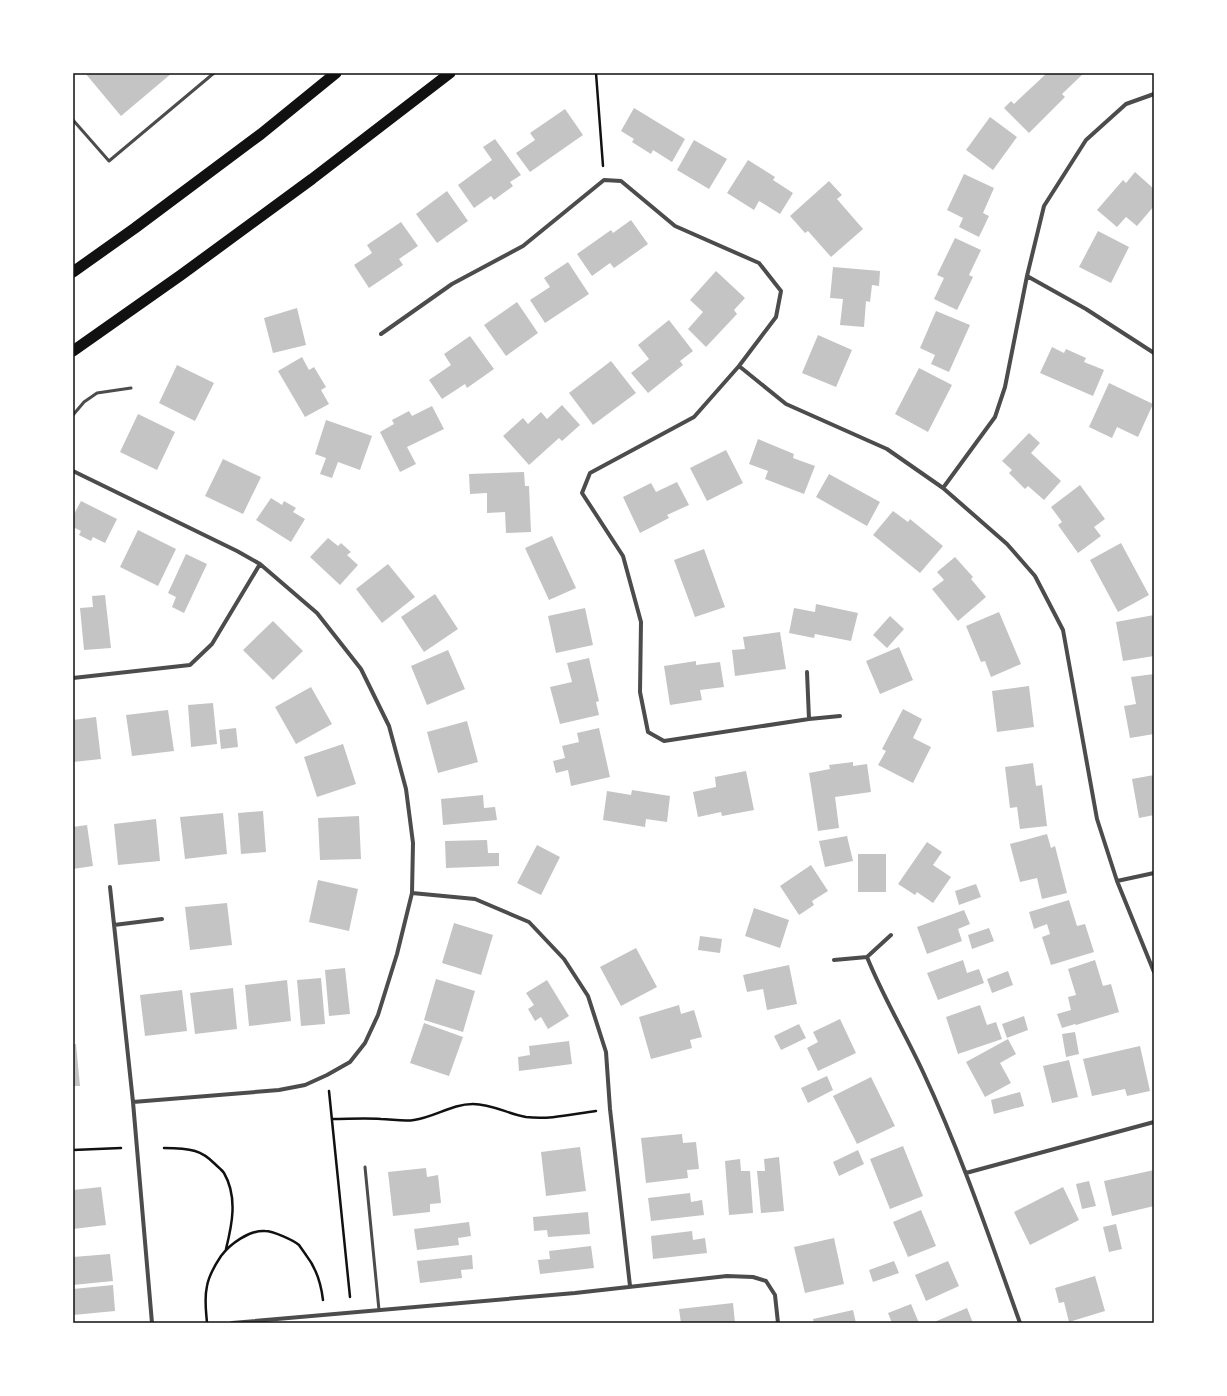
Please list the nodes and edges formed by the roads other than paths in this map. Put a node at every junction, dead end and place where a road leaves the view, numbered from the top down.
1 (214, 73) edge
2 (336, 73) edge
3 (450, 73) edge
4 (1154, 94) edge
5 (73, 120) edge
6 (73, 272) edge
7 (1027, 276) junction
8 (380, 334) dead end
9 (73, 351) edge
10 (1154, 353) edge
11 (740, 366) junction
12 (131, 388) dead end
13 (73, 415) edge
14 (73, 471) edge
15 (943, 488) junction
16 (260, 564) junction
17 (807, 672) dead end
18 (73, 678) edge
19 (840, 716) dead end
20 (809, 719) junction
21 (1154, 873) edge
22 (1117, 881) junction
23 (110, 887) dead end
24 (412, 893) junction
25 (162, 919) dead end
26 (114, 925) junction
27 (891, 935) dead end
28 (867, 957) junction
29 (834, 960) dead end
30 (1154, 972) edge
31 (133, 1102) junction
32 (1154, 1122) edge
33 (365, 1167) dead end
34 (966, 1173) junction
35 (630, 1286) junction
36 (379, 1310) junction
37 (152, 1323) edge
38 (232, 1323) edge
39 (778, 1323) edge
40 (1020, 1323) edge

1 - 5 lane
2 - 6 highway
3 - 9 highway
4 - 7 street
7 - 10 street
7 - 15 street
8 - 11 street
11 - 15 street
11 - 20 street
12 - 13 lane
14 - 16 street
15 - 22 street
16 - 18 street
16 - 24 street
17 - 20 street
19 - 20 street
21 - 22 street
22 - 30 street
23 - 26 street
24 - 31 street
24 - 35 street
25 - 26 street
26 - 31 street
27 - 28 street
28 - 29 street
28 - 34 street
31 - 37 street
32 - 34 street
33 - 36 lane
34 - 40 street
35 - 36 street
35 - 39 street
36 - 38 street

